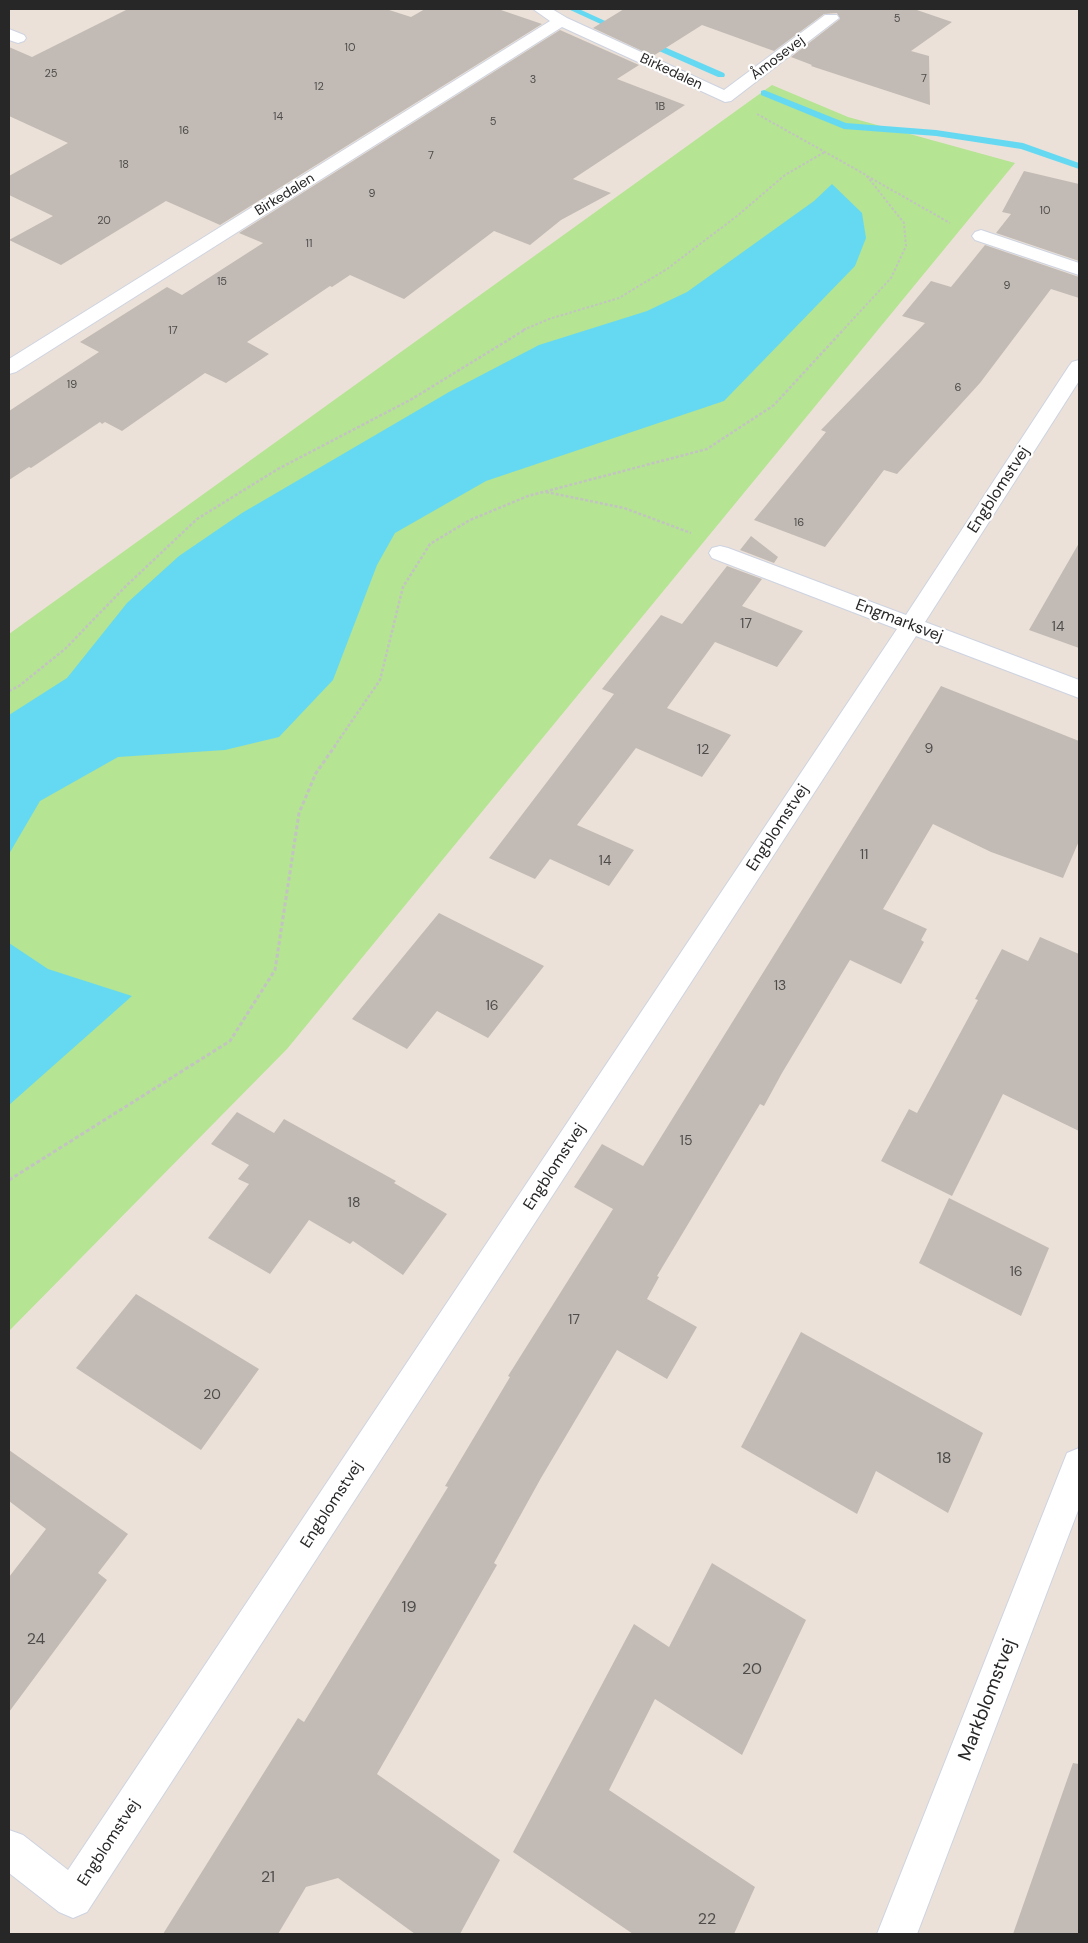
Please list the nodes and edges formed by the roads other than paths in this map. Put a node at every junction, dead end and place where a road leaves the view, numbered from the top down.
1 (541, 9) edge
2 (831, 18) dead end
3 (562, 21) junction
4 (725, 97) joint
5 (981, 236) road end
6 (1079, 269) edge
7 (1079, 366) edge
8 (9, 368) edge
9 (720, 553) road end
10 (911, 625) junction
11 (1079, 689) edge
12 (1079, 1465) edge
13 (9, 1849) edge
14 (896, 1934) edge

1 - 3 street, Birkedalen
2 - 4 street, Åmosevej
3 - 4 street, Birkedalen
3 - 8 street, Birkedalen
5 - 6 street
7 - 10 street, Engblomstvej
9 - 10 street, Engmarksvej
10 - 11 street, Engmarksvej
10 - 13 street, Engblomstvej
12 - 14 street, Markblomstvej

